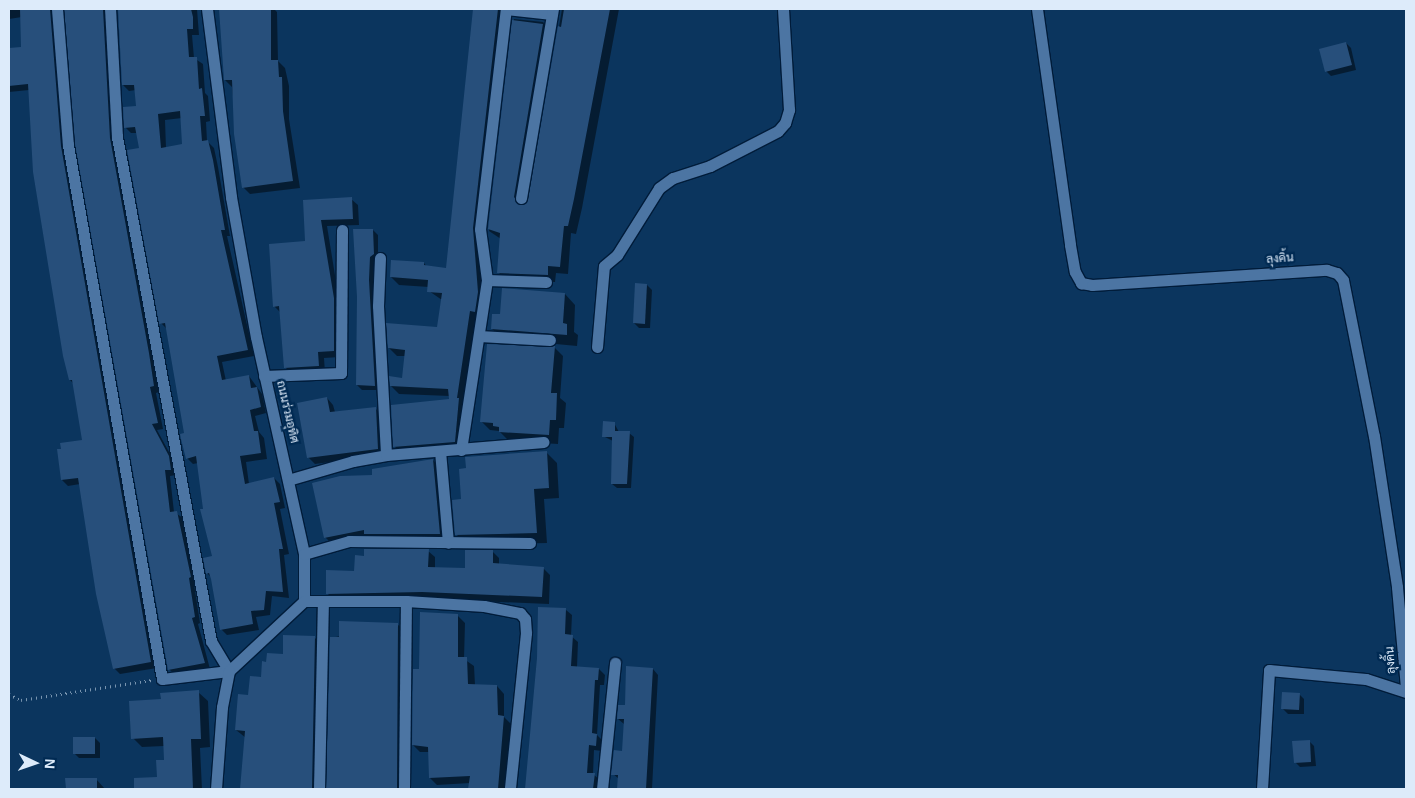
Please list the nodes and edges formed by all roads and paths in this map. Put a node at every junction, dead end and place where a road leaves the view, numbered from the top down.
1 (57, 9) edge
2 (110, 9) edge
3 (207, 9) edge
4 (506, 9) edge
5 (783, 9) edge
6 (1037, 9) edge
7 (552, 11) edge
8 (521, 198) dead end
9 (342, 230) dead end
10 (380, 258) dead end
11 (487, 280) junction
12 (546, 282) dead end
13 (479, 336) junction
14 (550, 340) dead end
15 (598, 347) dead end
16 (264, 376) junction
17 (544, 442) dead end
18 (461, 450) junction
19 (440, 451) junction
20 (386, 455) junction
21 (288, 480) junction
22 (448, 543) junction
23 (530, 543) dead end
24 (304, 554) junction
25 (304, 601) junction
26 (406, 601) junction
27 (323, 602) junction
28 (615, 662) dead end
29 (229, 671) junction
30 (162, 679) junction
31 (1406, 688) edge
32 (1406, 692) edge
33 (9, 694) edge
34 (12, 698) junction
35 (9, 700) edge
36 (216, 789) edge
37 (320, 789) edge
38 (404, 789) edge
39 (510, 789) edge
40 (602, 789) edge
41 (1262, 789) edge

1 - 30 street
2 - 29 street
3 - 16 street, ถนนร่วมอุทิศ
4 - 7 street
4 - 11 street
5 - 15 street
6 - 31 street, ลุงคิ้น
7 - 8 street
9 - 16 street
10 - 20 street
11 - 12 street
11 - 13 street
13 - 14 street
13 - 18 street
16 - 21 street, ถนนร่วมอุทิศ
17 - 18 street
18 - 19 street
19 - 20 street
19 - 22 street
20 - 21 street
21 - 24 street, ถนนร่วมอุทิศ
22 - 23 street
22 - 24 street
24 - 25 street, ถนนร่วมอุทิศ
25 - 27 street
25 - 29 street
26 - 27 street
26 - 38 street
26 - 39 street
27 - 37 street
28 - 40 street
29 - 30 street
29 - 36 street
30 - 34 path
32 - 41 street, ลุงคิ้น
33 - 34 path
34 - 35 path

